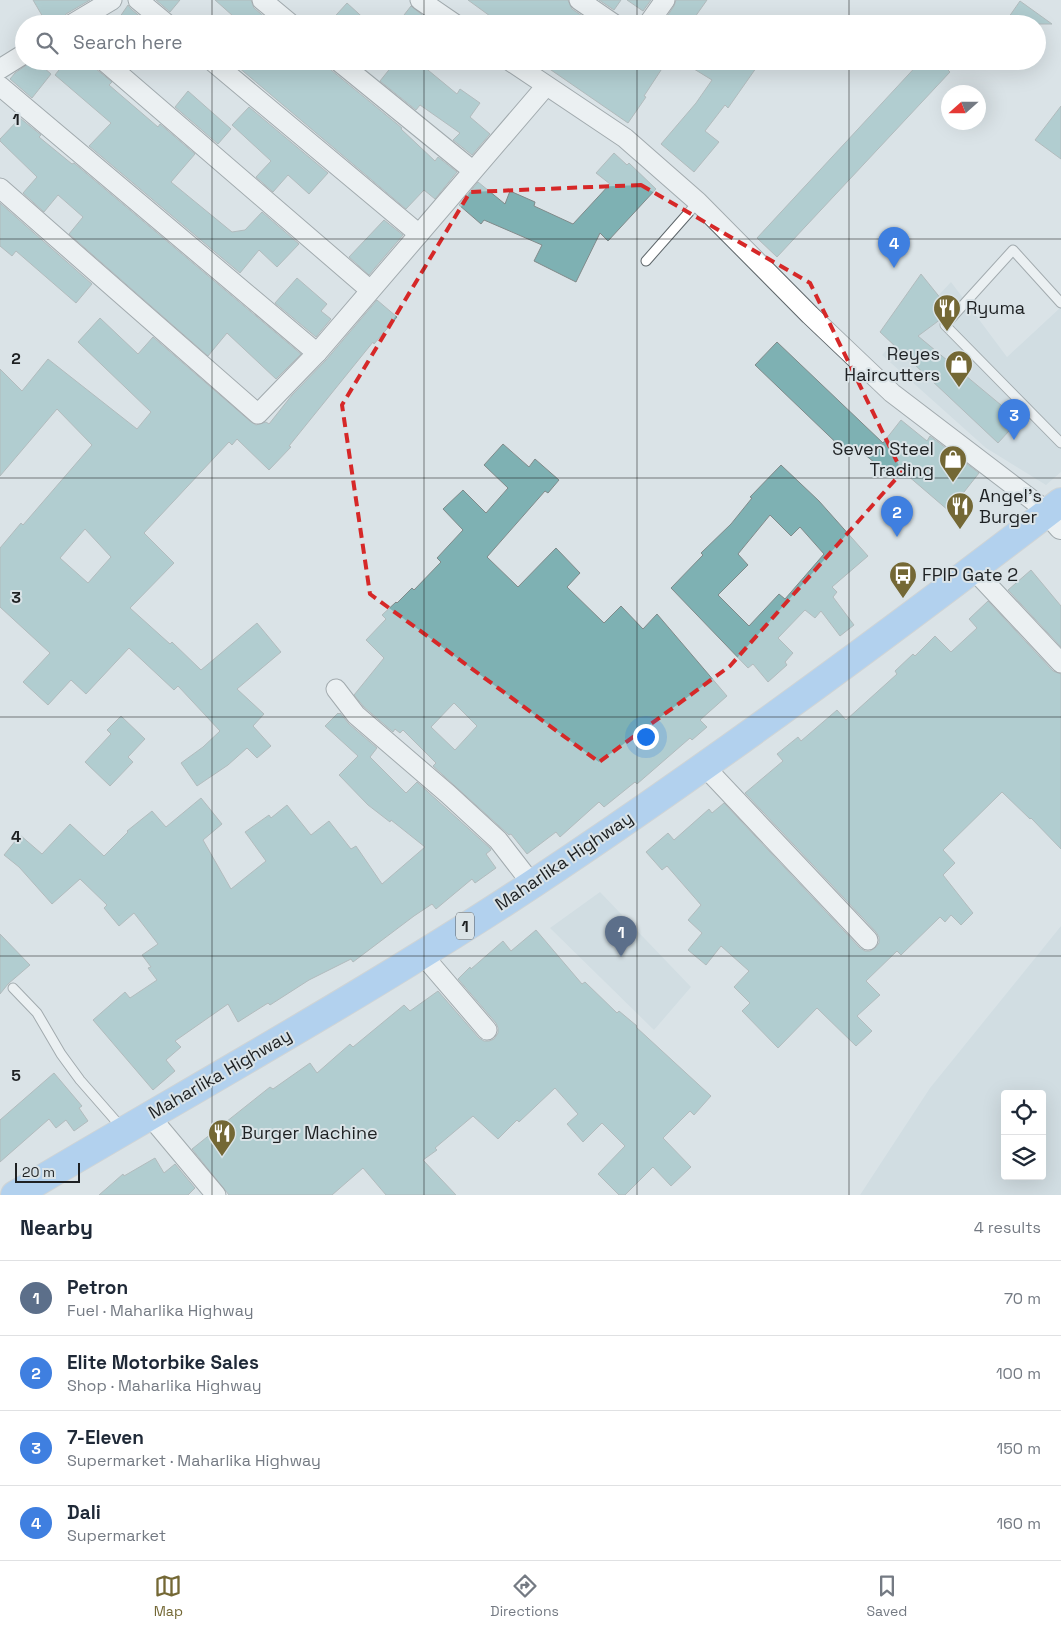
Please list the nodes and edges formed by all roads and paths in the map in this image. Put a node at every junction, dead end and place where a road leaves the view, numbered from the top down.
1 (112, 0) edge
2 (138, 0) edge
3 (262, 0) edge
4 (420, 0) edge
5 (579, 0) edge
6 (665, 0) edge
7 (87, 15) edge
8 (156, 15) edge
9 (281, 15) edge
10 (442, 15) edge
11 (601, 15) edge
12 (654, 15) edge
13 (15, 60) edge
14 (0, 69) edge
15 (114, 70) edge
16 (223, 70) edge
17 (349, 70) edge
18 (523, 70) edge
19 (0, 86) edge
20 (546, 86) junction
21 (472, 170) junction
22 (0, 188) edge
23 (698, 202) junction
24 (420, 234) junction
25 (646, 261) dead end
26 (370, 290) junction
27 (1061, 303) edge
28 (317, 353) junction
29 (1061, 443) edge
30 (1057, 514) edge
31 (972, 568) junction
32 (1061, 663) edge
33 (336, 689) dead end
34 (704, 766) junction
35 (532, 884) junction
36 (868, 940) dead end
37 (422, 953) junction
38 (12, 988) dead end
39 (487, 1030) dead end
40 (149, 1115) junction
41 (124, 1130) junction
42 (15, 1195) edge
43 (216, 1195) edge

1 - 7 street
2 - 8 street
3 - 9 street
4 - 10 street
5 - 11 street
6 - 12 street
13 - 14 street
15 - 26 street
16 - 24 street
17 - 21 street
18 - 20 street
19 - 28 street
20 - 21 street
20 - 23 street
21 - 24 street
22 - 28 street
23 - 25 lane
23 - 30 street
24 - 26 street
26 - 28 street
27 - 29 lane
30 - 31 highway, Maharlika Highway / 1
31 - 32 street
31 - 34 highway, Maharlika Highway / 1
33 - 35 street
34 - 35 highway, Maharlika Highway / 1
34 - 36 street
35 - 37 highway, Maharlika Highway / 1
37 - 39 street
37 - 40 highway, Maharlika Highway / 1
38 - 41 lane
40 - 41 highway, Maharlika Highway / 1
40 - 43 street
41 - 42 highway, Maharlika Highway / 1

